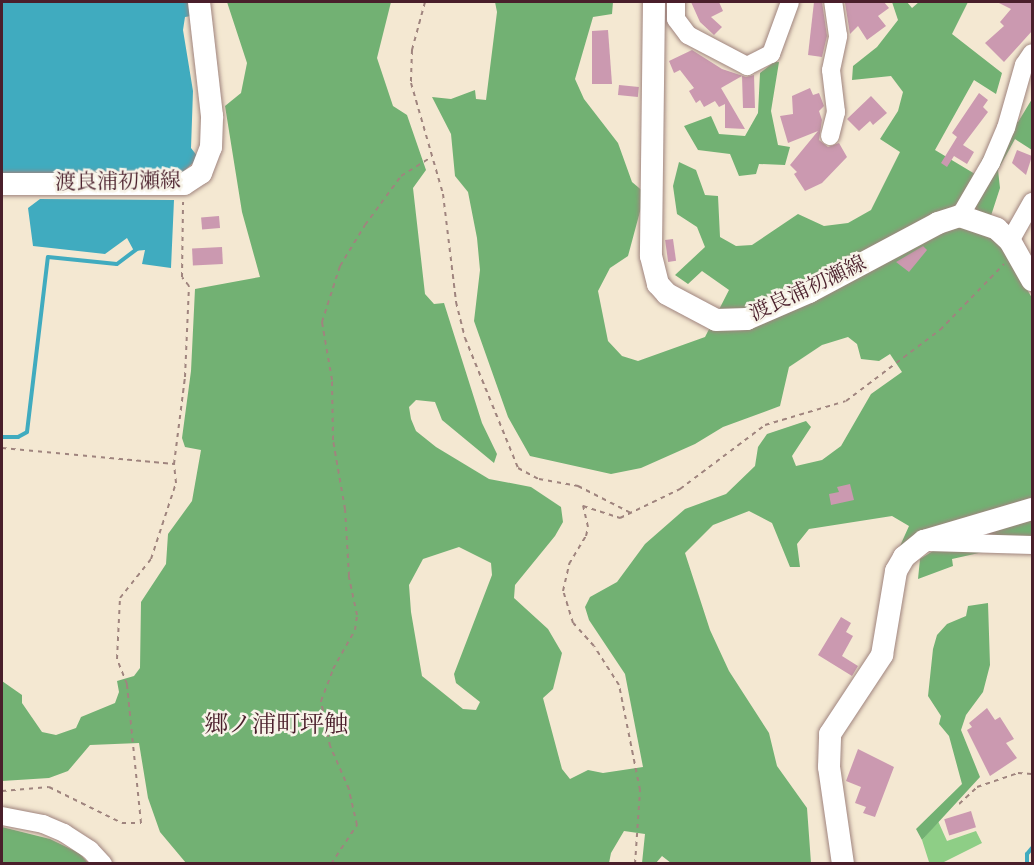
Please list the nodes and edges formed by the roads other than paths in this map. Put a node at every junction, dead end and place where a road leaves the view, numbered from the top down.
1 (199, 2) edge
2 (654, 2) edge
3 (676, 2) edge
4 (790, 2) edge
5 (833, 2) edge
6 (1032, 53) edge
7 (830, 136) dead end
8 (2, 184) edge
9 (1032, 202) edge
10 (960, 216) junction
11 (1013, 246) junction
12 (1032, 279) edge
13 (1032, 509) edge
14 (924, 541) junction
15 (1032, 545) edge
16 (2, 816) edge
17 (103, 864) edge
18 (843, 864) edge

1 - 8 main road, 渡良浦初瀬線
2 - 10 main road, 渡良浦初瀬線
3 - 4 street
5 - 7 street
6 - 10 street
9 - 11 street
10 - 11 main road
11 - 12 main road
13 - 14 main road
14 - 15 street
14 - 18 main road
16 - 17 street

